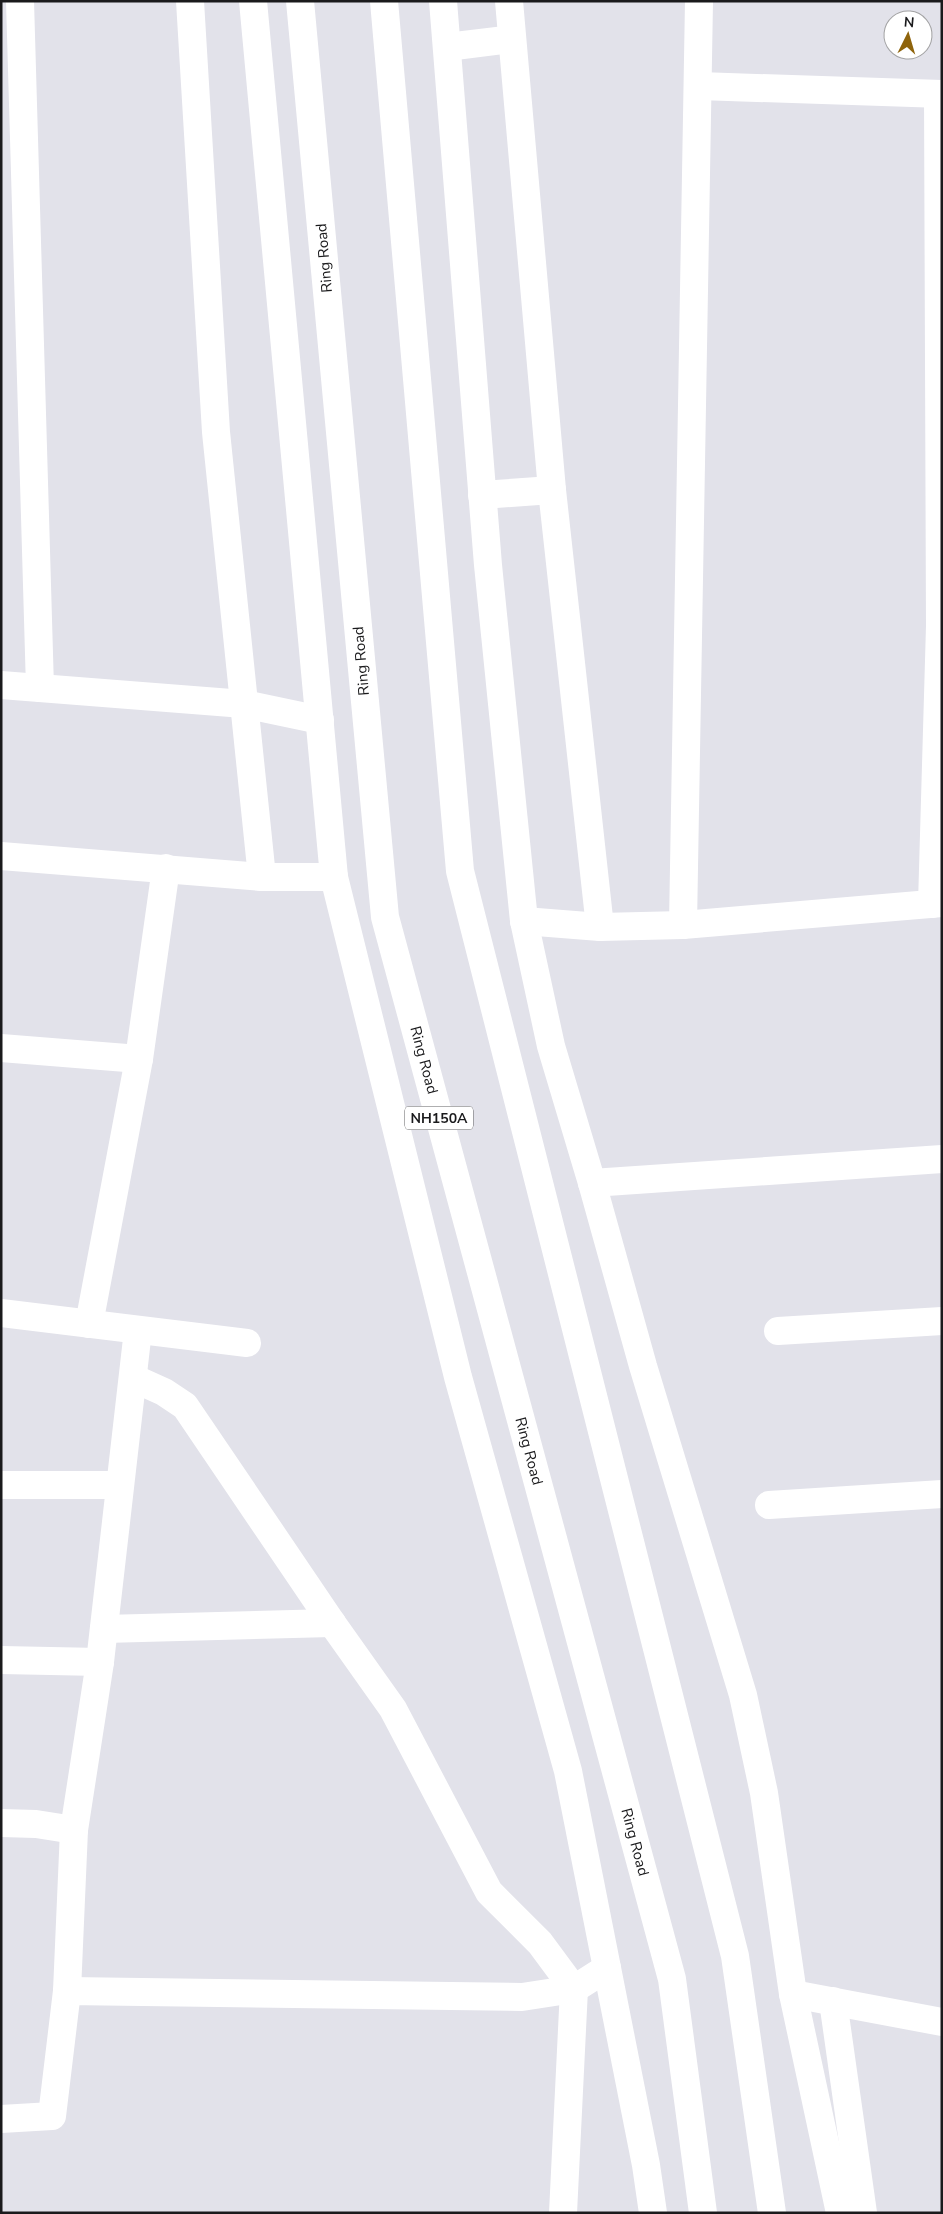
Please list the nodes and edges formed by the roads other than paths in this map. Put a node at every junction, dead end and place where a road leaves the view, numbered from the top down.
1 (20, 1) edge
2 (190, 1) edge
3 (253, 1) edge
4 (300, 1) edge
5 (384, 1) edge
6 (443, 1) edge
7 (509, 1) edge
8 (699, 1) edge
9 (512, 39) junction
10 (447, 47) junction
11 (699, 86) junction
12 (940, 94) edge
13 (552, 490) junction
14 (482, 495) junction
15 (941, 626) edge
16 (1, 685) edge
17 (40, 688) junction
18 (244, 704) junction
19 (320, 720) junction
20 (1, 856) edge
21 (166, 868) junction
22 (262, 877) junction
23 (334, 877) junction
24 (937, 904) edge
25 (524, 921) junction
26 (683, 925) junction
27 (600, 928) junction
28 (1, 1048) edge
29 (139, 1059) junction
30 (942, 1159) edge
31 (592, 1183) junction
32 (1, 1313) edge
33 (942, 1321) edge
34 (89, 1324) junction
35 (138, 1330) junction
36 (778, 1331) dead end
37 (247, 1343) dead end
38 (133, 1378) junction
39 (1, 1485) edge
40 (120, 1485) junction
41 (942, 1494) edge
42 (769, 1505) dead end
43 (332, 1623) junction
44 (104, 1629) junction
45 (1, 1660) edge
46 (100, 1662) junction
47 (1, 1823) edge
48 (74, 1830) junction
49 (607, 1968) junction
50 (574, 1989) junction
51 (68, 1991) junction
52 (793, 1994) junction
53 (833, 2001) junction
54 (942, 2022) edge
55 (1, 2119) edge
56 (563, 2213) edge
57 (653, 2213) edge
58 (703, 2213) edge
59 (772, 2213) edge
60 (840, 2213) edge
61 (863, 2213) edge

1 - 17 main road
2 - 18 main road
3 - 19 main road
4 - 58 main road, Ring Road / NH150A
5 - 59 main road
6 - 10 main road
7 - 9 main road
8 - 11 main road
9 - 10 main road
9 - 13 main road
10 - 14 main road
11 - 12 main road
11 - 26 main road
12 - 15 main road
13 - 14 main road
13 - 27 main road
14 - 25 main road
15 - 24 main road
16 - 17 main road
17 - 18 main road
18 - 19 main road
18 - 22 main road
19 - 23 main road
20 - 21 main road
21 - 22 main road
21 - 29 main road
22 - 23 main road
23 - 49 main road
24 - 26 main road
25 - 27 main road
25 - 31 main road
26 - 27 main road
28 - 29 main road
29 - 34 main road
30 - 31 main road
31 - 52 main road
32 - 34 main road
33 - 36 main road
34 - 35 main road
35 - 37 main road
35 - 38 main road
38 - 40 main road
38 - 43 main road
39 - 40 main road
40 - 44 main road
41 - 42 main road
43 - 44 main road
43 - 50 main road
44 - 46 main road
45 - 46 main road
46 - 48 main road
47 - 48 main road
48 - 51 main road
49 - 50 main road
49 - 57 main road
50 - 51 main road
50 - 56 main road
51 - 55 main road
52 - 53 main road
52 - 60 main road
53 - 54 main road
53 - 61 main road

